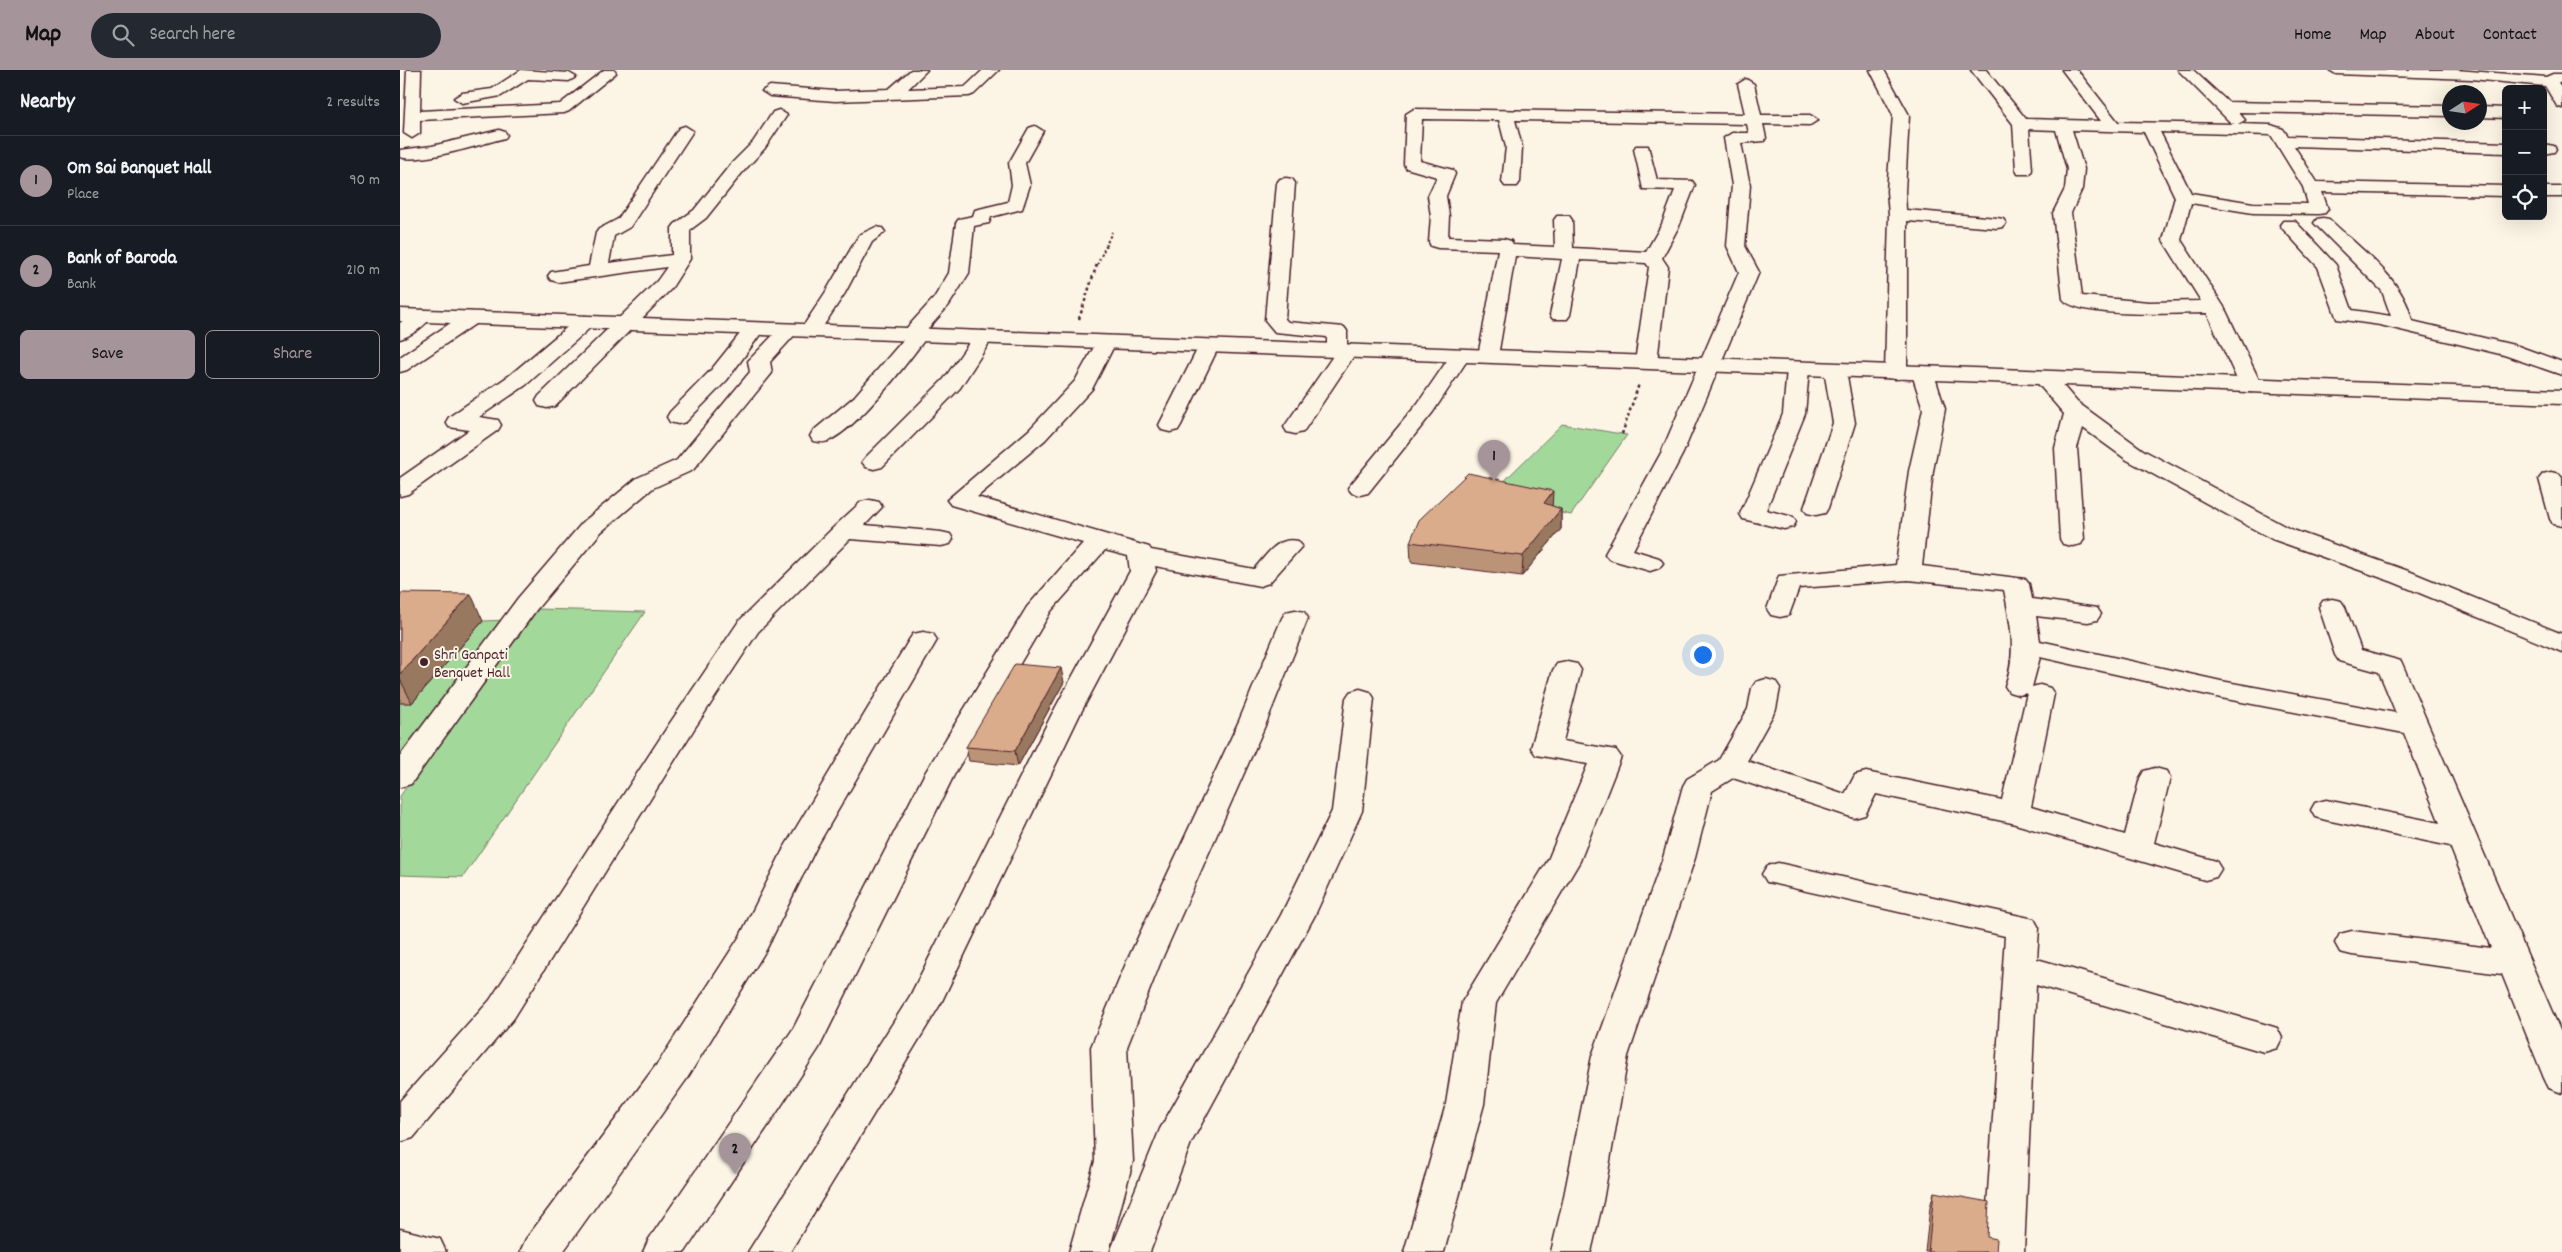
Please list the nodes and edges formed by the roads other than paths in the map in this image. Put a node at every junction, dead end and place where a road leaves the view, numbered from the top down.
1 (414, 70) edge
2 (920, 70) edge
3 (992, 70) edge
4 (1876, 70) edge
5 (1978, 70) edge
6 (2069, 70) edge
7 (2185, 70) edge
8 (2336, 70) edge
9 (526, 71) edge
10 (609, 73) dead end
11 (570, 77) dead end
12 (2556, 80) edge
13 (1746, 84) dead end
14 (770, 91) dead end
15 (892, 95) junction
16 (2562, 103) edge
17 (2224, 107) junction
18 (2442, 110) edge
19 (2487, 112) edge
20 (2502, 112) edge
21 (449, 113) junction
22 (1505, 114) junction
23 (779, 115) dead end
24 (413, 116) junction
25 (1753, 118) junction
26 (1810, 120) dead end
27 (2021, 124) junction
28 (2062, 125) junction
29 (2114, 126) junction
30 (2150, 128) junction
31 (2245, 128) junction
32 (685, 131) dead end
33 (1035, 131) dead end
34 (499, 135) dead end
35 (2282, 141) junction
36 (2502, 148) edge
37 (1642, 149) dead end
38 (403, 155) edge
39 (2024, 170) dead end
40 (1511, 182) dead end
41 (1286, 183) dead end
42 (2312, 188) junction
43 (2502, 191) edge
44 (2547, 192) edge
45 (2562, 192) edge
46 (2184, 197) junction
47 (1898, 214) junction
48 (1564, 220) dead end
49 (1996, 223) dead end
50 (2323, 223) dead end
51 (2289, 225) dead end
52 (876, 232) dead end
53 (1507, 250) junction
54 (1568, 253) junction
55 (1652, 258) junction
56 (681, 259) junction
57 (598, 271) junction
58 (558, 276) dead end
59 (2214, 307) junction
60 (400, 315) edge
61 (422, 316) junction
62 (1560, 316) dead end
63 (471, 318) junction
64 (585, 322) junction
65 (624, 324) junction
66 (2403, 325) junction
67 (754, 328) junction
68 (800, 330) junction
69 (400, 333) edge
70 (914, 335) junction
71 (983, 337) junction
72 (1106, 342) junction
73 (1209, 346) junction
74 (1342, 351) junction
75 (1460, 356) junction
76 (1488, 356) junction
77 (1646, 362) junction
78 (1708, 365) junction
79 (400, 366) edge
80 (1798, 369) junction
81 (2562, 369) edge
82 (1835, 370) junction
83 (1896, 373) junction
84 (1923, 374) junction
85 (2045, 379) junction
86 (2251, 386) junction
87 (2562, 396) edge
88 (547, 400) dead end
89 (2076, 412) junction
90 (678, 416) dead end
91 (1170, 425) dead end
92 (1295, 427) dead end
93 (821, 436) dead end
94 (874, 462) dead end
95 (2551, 479) dead end
96 (1360, 488) dead end
97 (400, 489) edge
98 (870, 506) dead end
99 (1816, 508) dead end
100 (2562, 519) edge
101 (1784, 522) dead end
102 (844, 531) junction
103 (941, 539) dead end
104 (2072, 539) dead end
105 (1100, 540) junction
106 (1289, 546) dead end
107 (1141, 556) junction
108 (1650, 563) dead end
109 (1908, 572) junction
110 (2021, 606) junction
111 (2332, 607) dead end
112 (1780, 608) dead end
113 (2088, 614) dead end
114 (1295, 618) dead end
115 (924, 640) dead end
116 (2562, 644) edge
117 (2028, 646) junction
118 (1567, 670) dead end
119 (1766, 688) dead end
120 (1360, 698) dead end
121 (2416, 726) junction
122 (1730, 766) junction
123 (400, 777) edge
124 (2155, 778) dead end
125 (2326, 810) dead end
126 (2014, 813) junction
127 (2462, 838) junction
128 (2137, 849) junction
129 (2204, 869) dead end
130 (1778, 874) dead end
131 (2352, 943) dead end
132 (2514, 963) junction
133 (2020, 967) junction
134 (2264, 1038) dead end
135 (2562, 1078) edge
136 (400, 1127) edge
137 (400, 1247) edge
138 (426, 1252) edge
139 (540, 1252) edge
140 (663, 1252) edge
141 (768, 1252) edge
142 (1088, 1252) edge
143 (1130, 1252) edge
144 (1424, 1252) edge
145 (1571, 1252) edge
146 (2004, 1252) edge

1 - 24 main road
2 - 15 main road
3 - 15 main road
4 - 47 main road
5 - 27 main road
6 - 29 main road
7 - 17 main road
8 - 12 main road
9 - 11 main road
9 - 21 main road
10 - 21 main road
12 - 16 main road
13 - 25 main road
14 - 15 main road
17 - 18 main road
17 - 31 main road
19 - 20 main road
21 - 24 main road
22 - 25 main road
22 - 40 main road
22 - 53 main road
23 - 56 main road
24 - 38 main road
25 - 26 main road
25 - 78 main road
27 - 28 main road
27 - 39 main road
28 - 29 main road
28 - 59 main road
29 - 30 main road
30 - 31 main road
30 - 46 main road
31 - 35 main road
32 - 57 main road
33 - 70 main road
34 - 38 main road
35 - 36 main road
35 - 42 main road
37 - 55 main road
41 - 74 main road
42 - 43 main road
42 - 46 main road
44 - 45 main road
46 - 59 main road
47 - 49 main road
47 - 83 main road
48 - 54 main road
50 - 66 main road
51 - 66 main road
52 - 68 main road
53 - 54 main road
53 - 76 main road
54 - 55 main road
54 - 62 main road
55 - 77 main road
56 - 57 main road
56 - 65 main road
57 - 58 main road
59 - 86 main road
60 - 61 main road
61 - 63 main road
61 - 69 main road
63 - 64 main road
63 - 79 main road
64 - 65 main road
64 - 97 main road
65 - 67 main road
65 - 88 main road
66 - 81 main road
67 - 68 main road
67 - 90 main road
68 - 70 main road
68 - 123 main road
70 - 71 main road
70 - 93 main road
71 - 72 main road
71 - 94 main road
72 - 73 main road
72 - 105 main road
73 - 74 main road
73 - 91 main road
74 - 75 main road
74 - 92 main road
75 - 76 main road
75 - 96 main road
76 - 77 main road
77 - 78 main road
78 - 80 main road
78 - 108 main road
80 - 82 main road
80 - 101 main road
82 - 83 main road
82 - 99 main road
83 - 84 main road
84 - 85 main road
84 - 109 main road
85 - 86 main road
85 - 89 main road
86 - 87 main road
89 - 104 main road
89 - 116 main road
95 - 100 main road
98 - 102 main road
102 - 103 main road
102 - 136 main road
105 - 107 main road
105 - 140 main road
106 - 107 main road
107 - 141 main road
109 - 110 main road
109 - 112 main road
110 - 113 main road
110 - 117 main road
111 - 121 main road
114 - 142 main road
115 - 139 main road
117 - 121 main road
117 - 126 main road
118 - 144 main road
119 - 122 main road
120 - 143 main road
121 - 127 main road
122 - 126 main road
122 - 145 main road
124 - 128 main road
125 - 127 main road
126 - 128 main road
127 - 132 main road
128 - 129 main road
130 - 133 main road
131 - 132 main road
132 - 135 main road
133 - 134 main road
133 - 146 main road
137 - 138 main road

